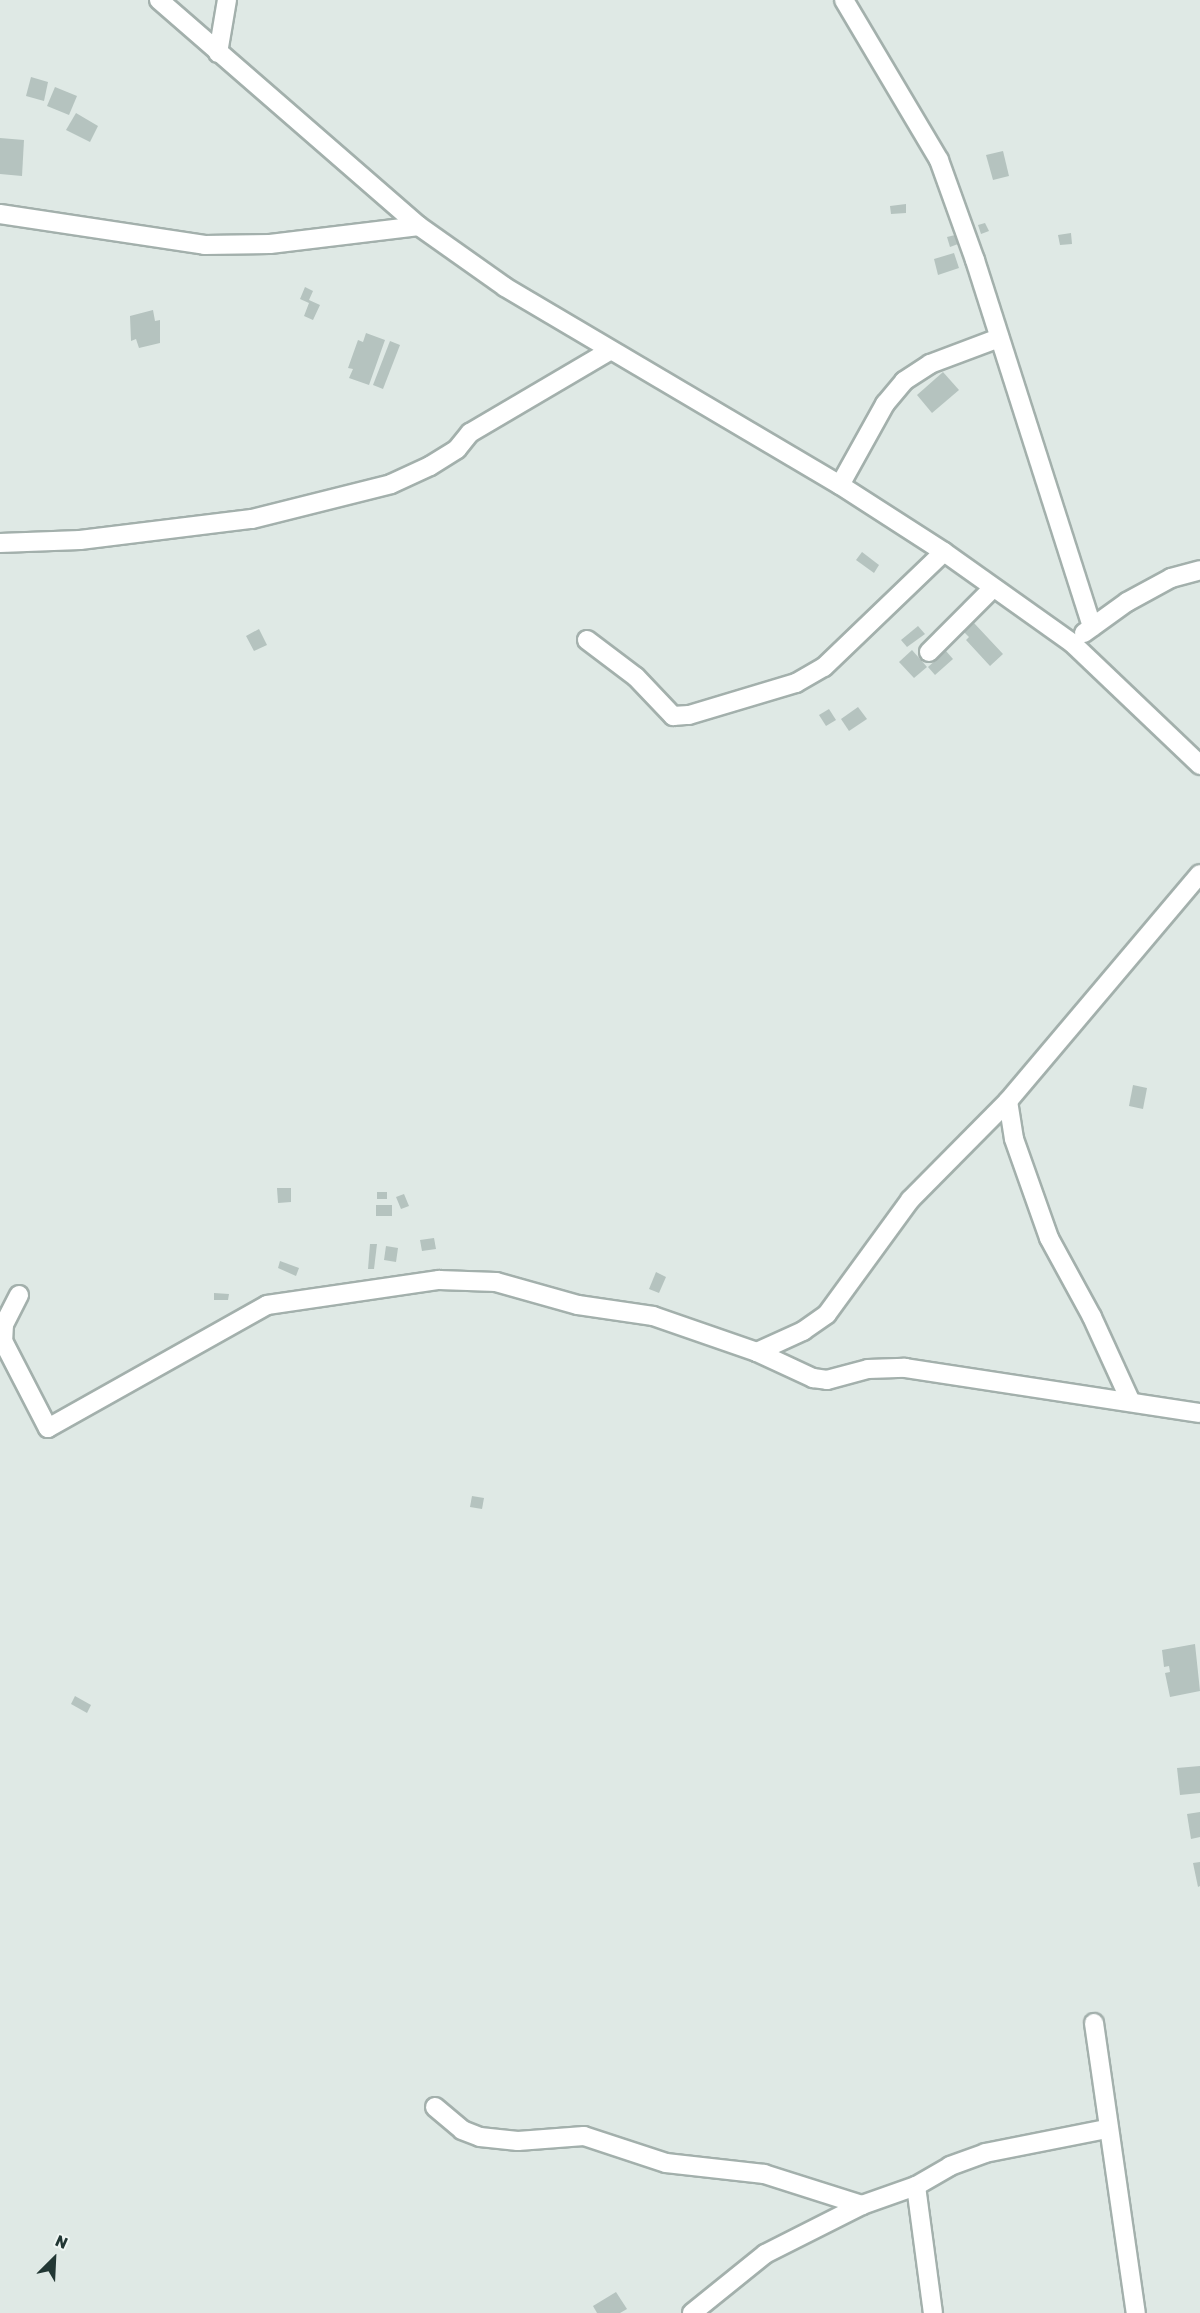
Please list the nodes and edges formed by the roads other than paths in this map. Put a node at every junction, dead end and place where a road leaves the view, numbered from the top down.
1 (159, 0) edge
2 (227, 0) edge
3 (844, 0) edge
4 (218, 53) junction
5 (0, 214) edge
6 (418, 226) junction
7 (999, 338) junction
8 (609, 351) junction
9 (840, 485) junction
10 (0, 543) edge
11 (944, 552) junction
12 (1200, 570) edge
13 (993, 588) junction
14 (1092, 627) junction
15 (587, 640) dead end
16 (1072, 644) junction
17 (929, 652) dead end
18 (1200, 765) edge
19 (1200, 873) edge
20 (1008, 1101) junction
21 (19, 1295) dead end
22 (758, 1352) junction
23 (1130, 1400) junction
24 (1200, 1413) edge
25 (1094, 2023) dead end
26 (435, 2107) dead end
27 (1106, 2129) junction
28 (916, 2186) junction
29 (862, 2205) junction
30 (692, 2313) edge
31 (933, 2313) edge
32 (1136, 2313) edge

1 - 4 street
2 - 4 street
3 - 7 street
4 - 6 street
5 - 6 street
6 - 8 street
7 - 9 street
7 - 14 street
8 - 9 street
8 - 10 street
9 - 11 street
11 - 13 street
11 - 15 street
12 - 14 street
13 - 16 street
13 - 17 street
14 - 16 street
16 - 18 street
19 - 20 street
20 - 22 street
20 - 23 street
21 - 22 street
22 - 23 street
23 - 24 street
25 - 27 street
26 - 29 street
27 - 28 street
27 - 32 street
28 - 29 street
28 - 31 street
29 - 30 street

